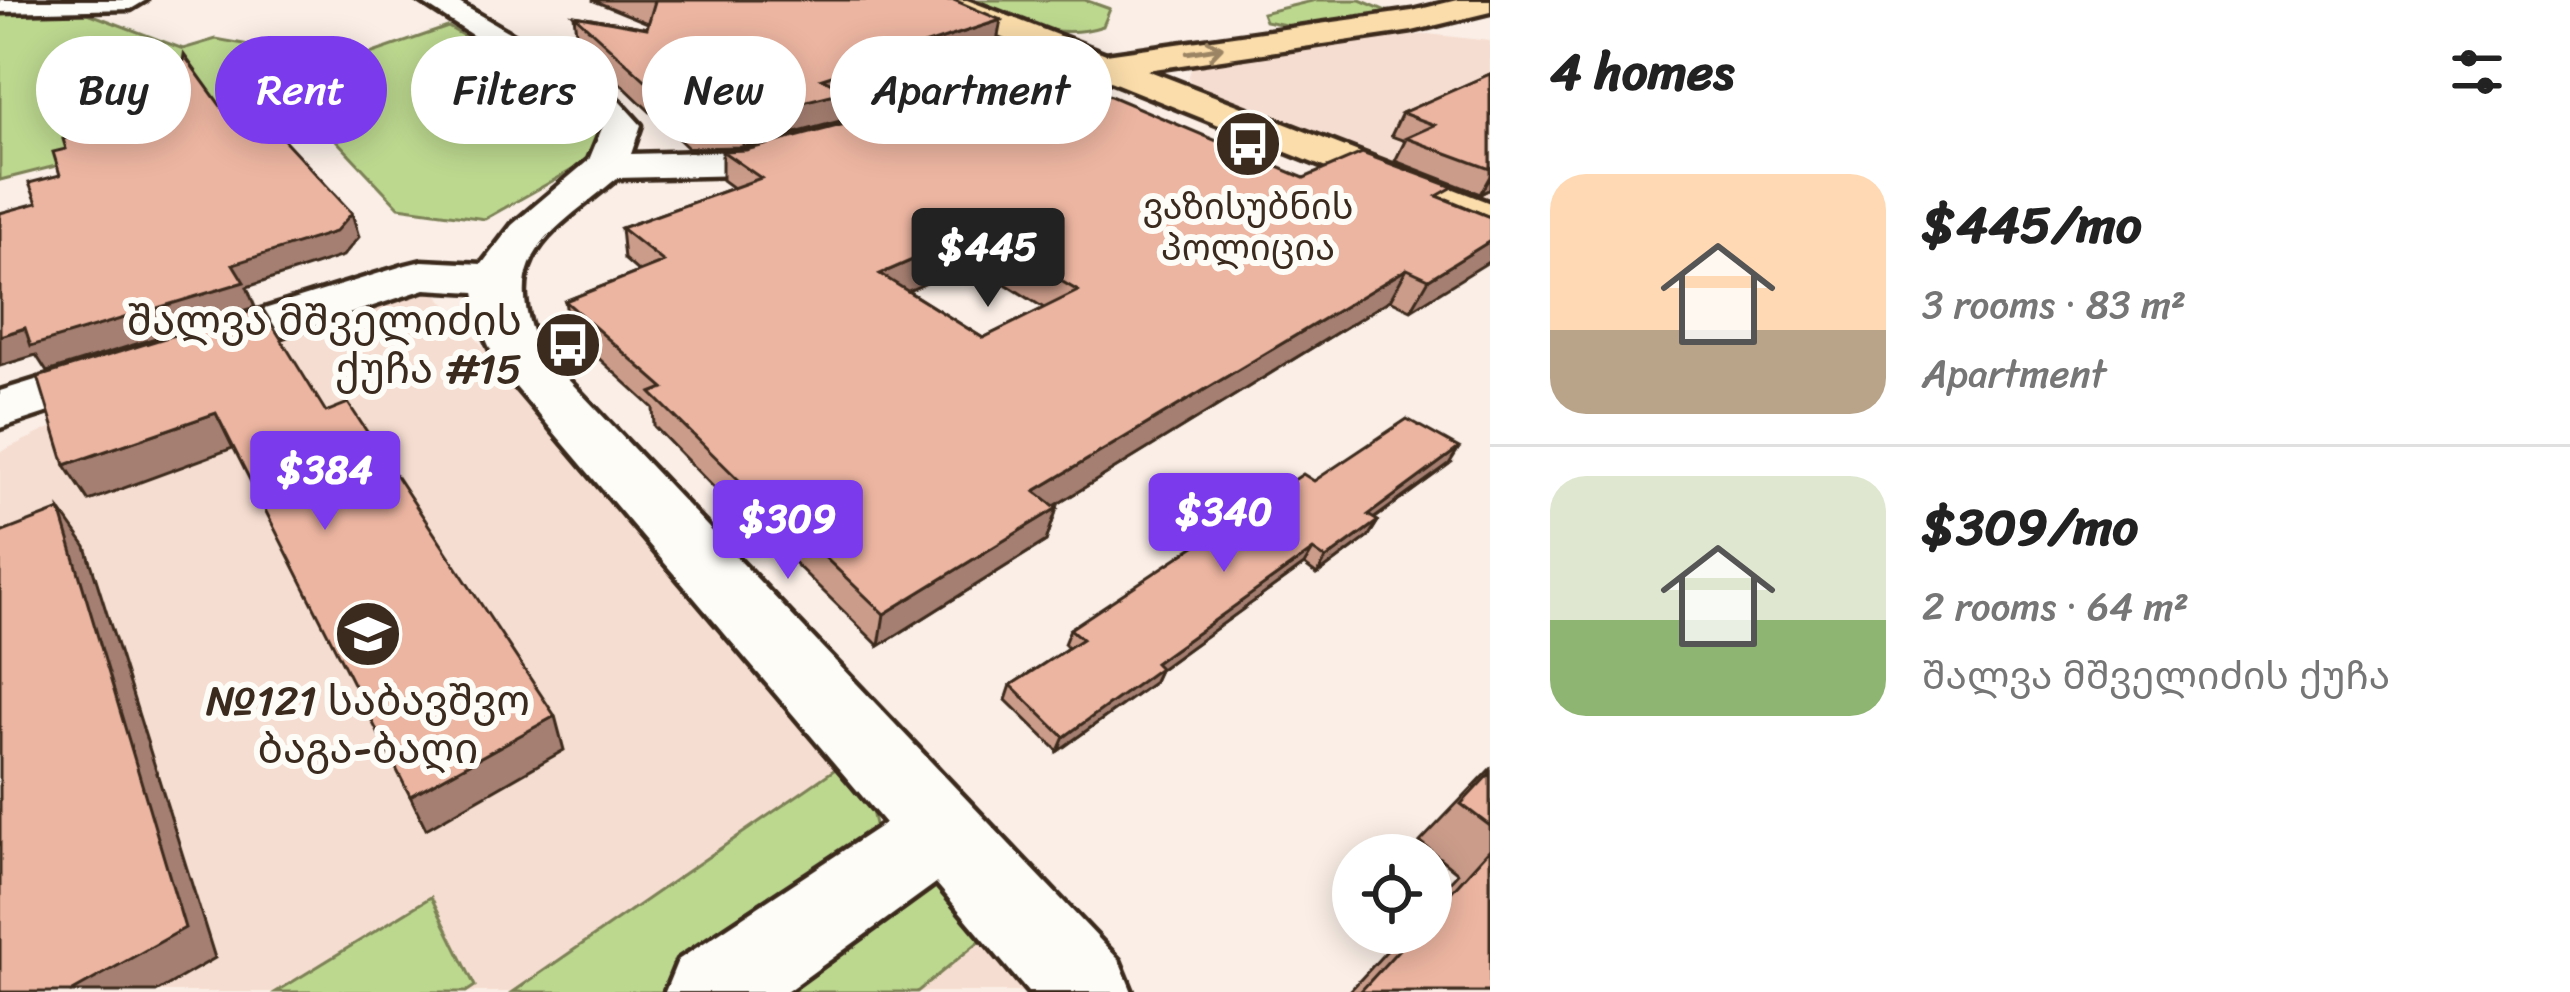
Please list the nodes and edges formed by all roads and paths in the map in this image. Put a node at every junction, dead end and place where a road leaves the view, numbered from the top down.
1 (130, 0) edge
2 (434, 0) edge
3 (938, 0) edge
4 (1490, 2) edge
5 (0, 3) edge
6 (1254, 8) dead end
7 (1203, 16) dead end
8 (1412, 21) junction
9 (1032, 36) edge
10 (1303, 36) junction
11 (1490, 36) edge
12 (1112, 39) edge
13 (1112, 64) edge
14 (1112, 67) edge
15 (830, 141) edge
16 (607, 166) junction
17 (1490, 220) edge
18 (499, 279) junction
19 (0, 410) edge
20 (942, 831) junction
21 (710, 992) edge
22 (1087, 992) edge

1 - 5 street
2 - 16 street
3 - 9 main road
4 - 8 main road
6 - 10 main road
7 - 12 main road
8 - 10 main road
8 - 11 main road
13 -> 10 main road
14 - 17 main road
15 - 16 street
16 - 18 street
18 - 19 street
18 - 20 street
20 - 21 street
20 - 22 street

